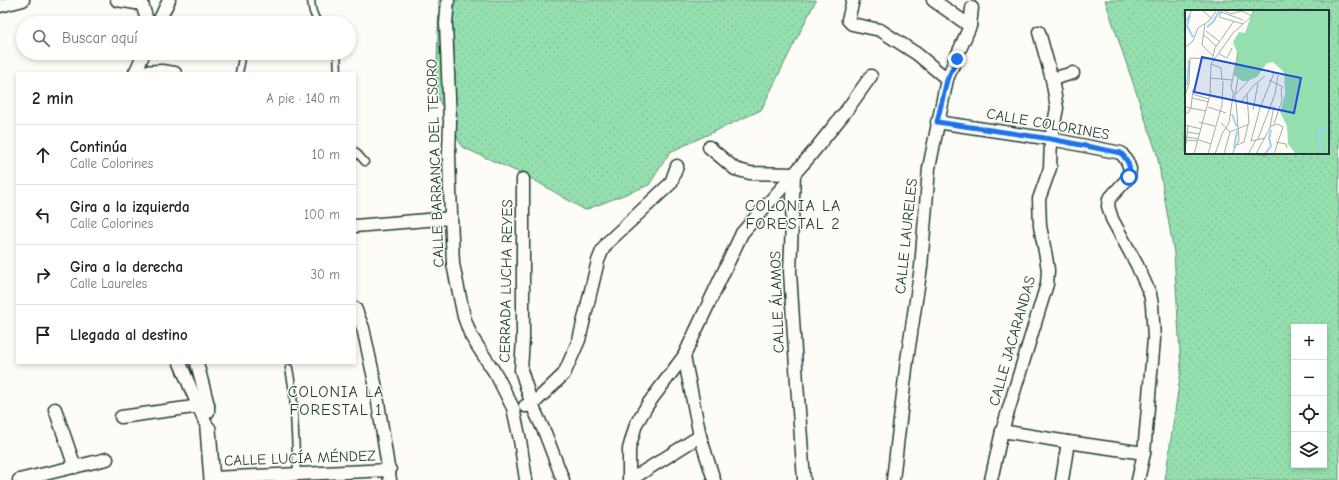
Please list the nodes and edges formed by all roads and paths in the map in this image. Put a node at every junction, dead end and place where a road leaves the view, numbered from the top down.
1 (23, 0) edge
2 (118, 0) edge
3 (169, 0) edge
4 (311, 0) edge
5 (448, 0) edge
6 (853, 0) edge
7 (933, 0) edge
8 (142, 2) edge
9 (972, 4) edge
10 (0, 6) edge
11 (146, 16) edge
12 (161, 16) edge
13 (314, 16) edge
14 (970, 26) junction
15 (1039, 32) dead end
16 (242, 60) edge
17 (337, 60) edge
18 (141, 67) edge
19 (168, 72) edge
20 (239, 72) edge
21 (338, 72) edge
22 (1073, 73) dead end
23 (871, 76) dead end
24 (1052, 79) junction
25 (947, 80) junction
26 (937, 122) junction
27 (1051, 139) junction
28 (709, 148) dead end
29 (356, 152) edge
30 (365, 162) dead end
31 (676, 166) dead end
32 (794, 174) junction
33 (523, 179) dead end
34 (451, 218) junction
35 (356, 226) edge
36 (356, 310) edge
37 (684, 356) junction
38 (181, 364) edge
39 (197, 364) edge
40 (289, 368) dead end
41 (532, 405) junction
42 (203, 406) junction
43 (514, 408) junction
44 (55, 409) dead end
45 (121, 417) dead end
46 (208, 429) joint
47 (1002, 431) junction
48 (700, 436) junction
49 (1068, 442) junction
50 (1144, 453) junction
51 (107, 460) dead end
52 (75, 467) junction
53 (297, 474) junction
54 (390, 475) edge
55 (333, 476) edge
56 (212, 479) edge
57 (18, 480) edge
58 (526, 480) edge
59 (563, 480) edge
60 (630, 480) edge
61 (714, 480) edge
62 (804, 480) edge
63 (893, 480) edge
64 (991, 480) edge
65 (1062, 480) edge
66 (1138, 480) edge

1 - 10 street
2 - 8 street
3 - 12 street
4 - 13 lane
5 - 34 street, CALLE BARRANCA DEL TESORO
6 - 25 street
7 - 14 street
8 - 11 street
9 - 14 street, CALLE LAURELES
14 - 25 street, CALLE LAURELES
15 - 24 street, CALLE JACARANDAS
16 - 20 lane
17 - 21 lane
18 - 19 street
22 - 24 street
23 - 32 street
24 - 27 street, CALLE JACARANDAS
25 - 26 street, CALLE LAURELES
26 - 27 street, CALLE COLORINES
26 - 63 street, CALLE LAURELES
27 - 47 street, CALLE JACARANDAS
27 - 50 street, CALLE COLORINES
28 - 32 street
29 - 30 lane
31 - 41 street
32 - 37 street
32 - 62 street, CALLE ÁLAMOS
33 - 41 street, CERRADA LUCHA REYES
34 - 35 street
34 - 43 street, CALLE BARRANCA DEL TESORO
36 - 54 street
37 - 48 street
37 - 60 street
38 - 42 street
39 - 42 street
40 - 53 lane
41 - 43 street
41 - 59 street, CERRADA LUCHA REYES
42 - 45 street
42 - 46 street
43 - 58 street, CALLE BARRANCA DEL TESORO
44 - 52 street
46 - 56 street
47 - 49 street
47 - 64 street, CALLE JACARANDAS
48 - 60 street
48 - 61 street
49 - 50 street
49 - 65 street
50 - 66 street, CALLE COLORINES
51 - 52 street
52 - 57 street
53 - 55 street, CALLE LUCÍA MÉNDEZ
53 - 56 street, CALLE LUCÍA MÉNDEZ
54 - 55 street, CALLE LUCÍA MÉNDEZ

